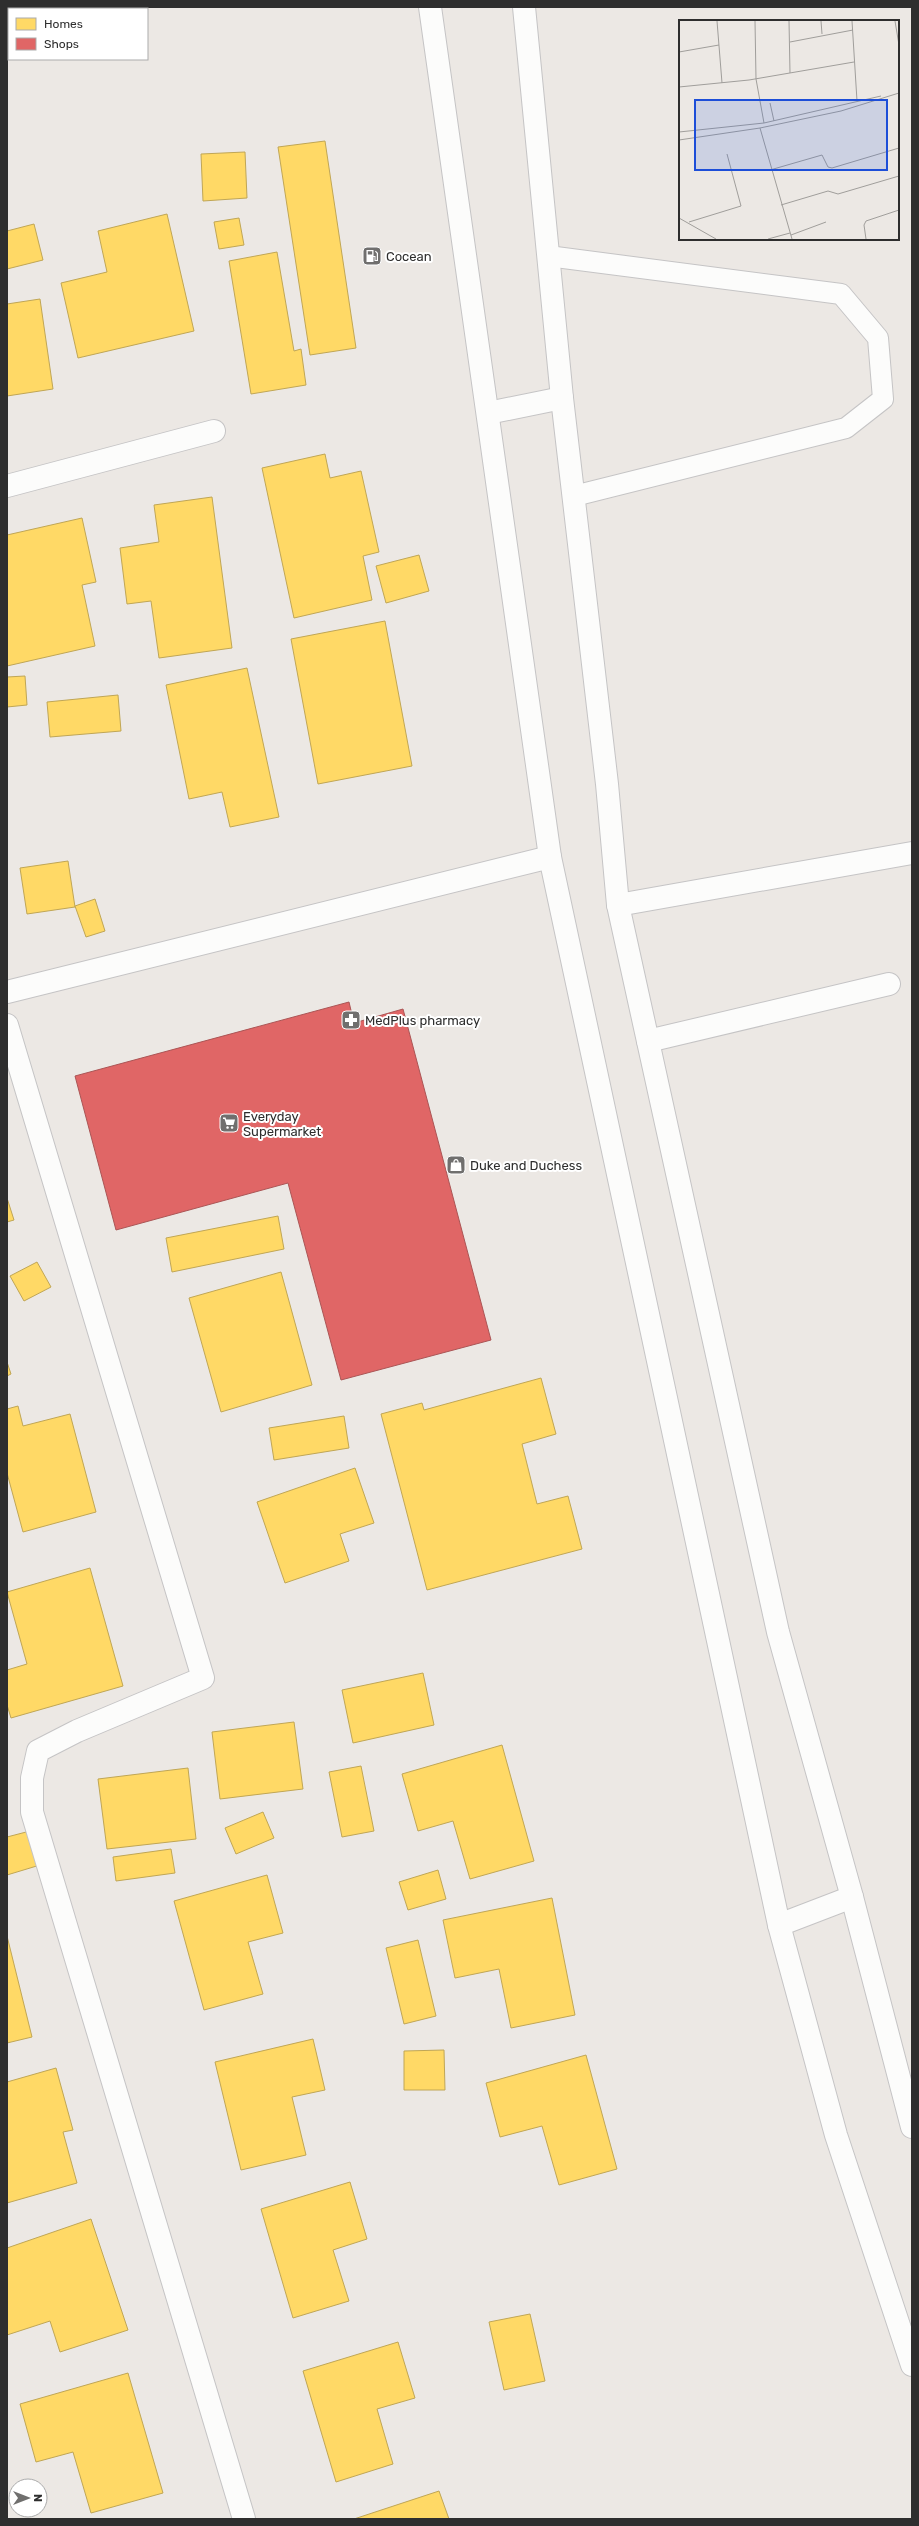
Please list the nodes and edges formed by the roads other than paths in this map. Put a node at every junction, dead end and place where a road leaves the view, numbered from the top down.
1 (430, 7) edge
2 (524, 7) edge
3 (548, 256) junction
4 (562, 398) junction
5 (488, 413) junction
6 (214, 431) dead end
7 (7, 486) edge
8 (574, 496) junction
9 (912, 853) edge
10 (550, 857) junction
11 (618, 905) junction
12 (889, 984) dead end
13 (7, 992) edge
14 (7, 1025) edge
15 (648, 1041) junction
16 (852, 1897) junction
17 (779, 1925) junction
18 (912, 2127) edge
19 (912, 2365) edge
20 (244, 2519) edge

1 - 5 main road
2 - 3 main road
3 - 4 main road
3 - 8 lane
4 - 5 main road
4 - 8 main road
5 - 10 main road
6 - 7 main road
8 - 11 main road
9 - 11 main road
10 - 13 main road
10 - 17 main road
11 - 15 main road
12 - 15 main road
14 - 20 main road
15 - 16 main road
16 - 17 main road
16 - 18 main road
17 - 19 main road

